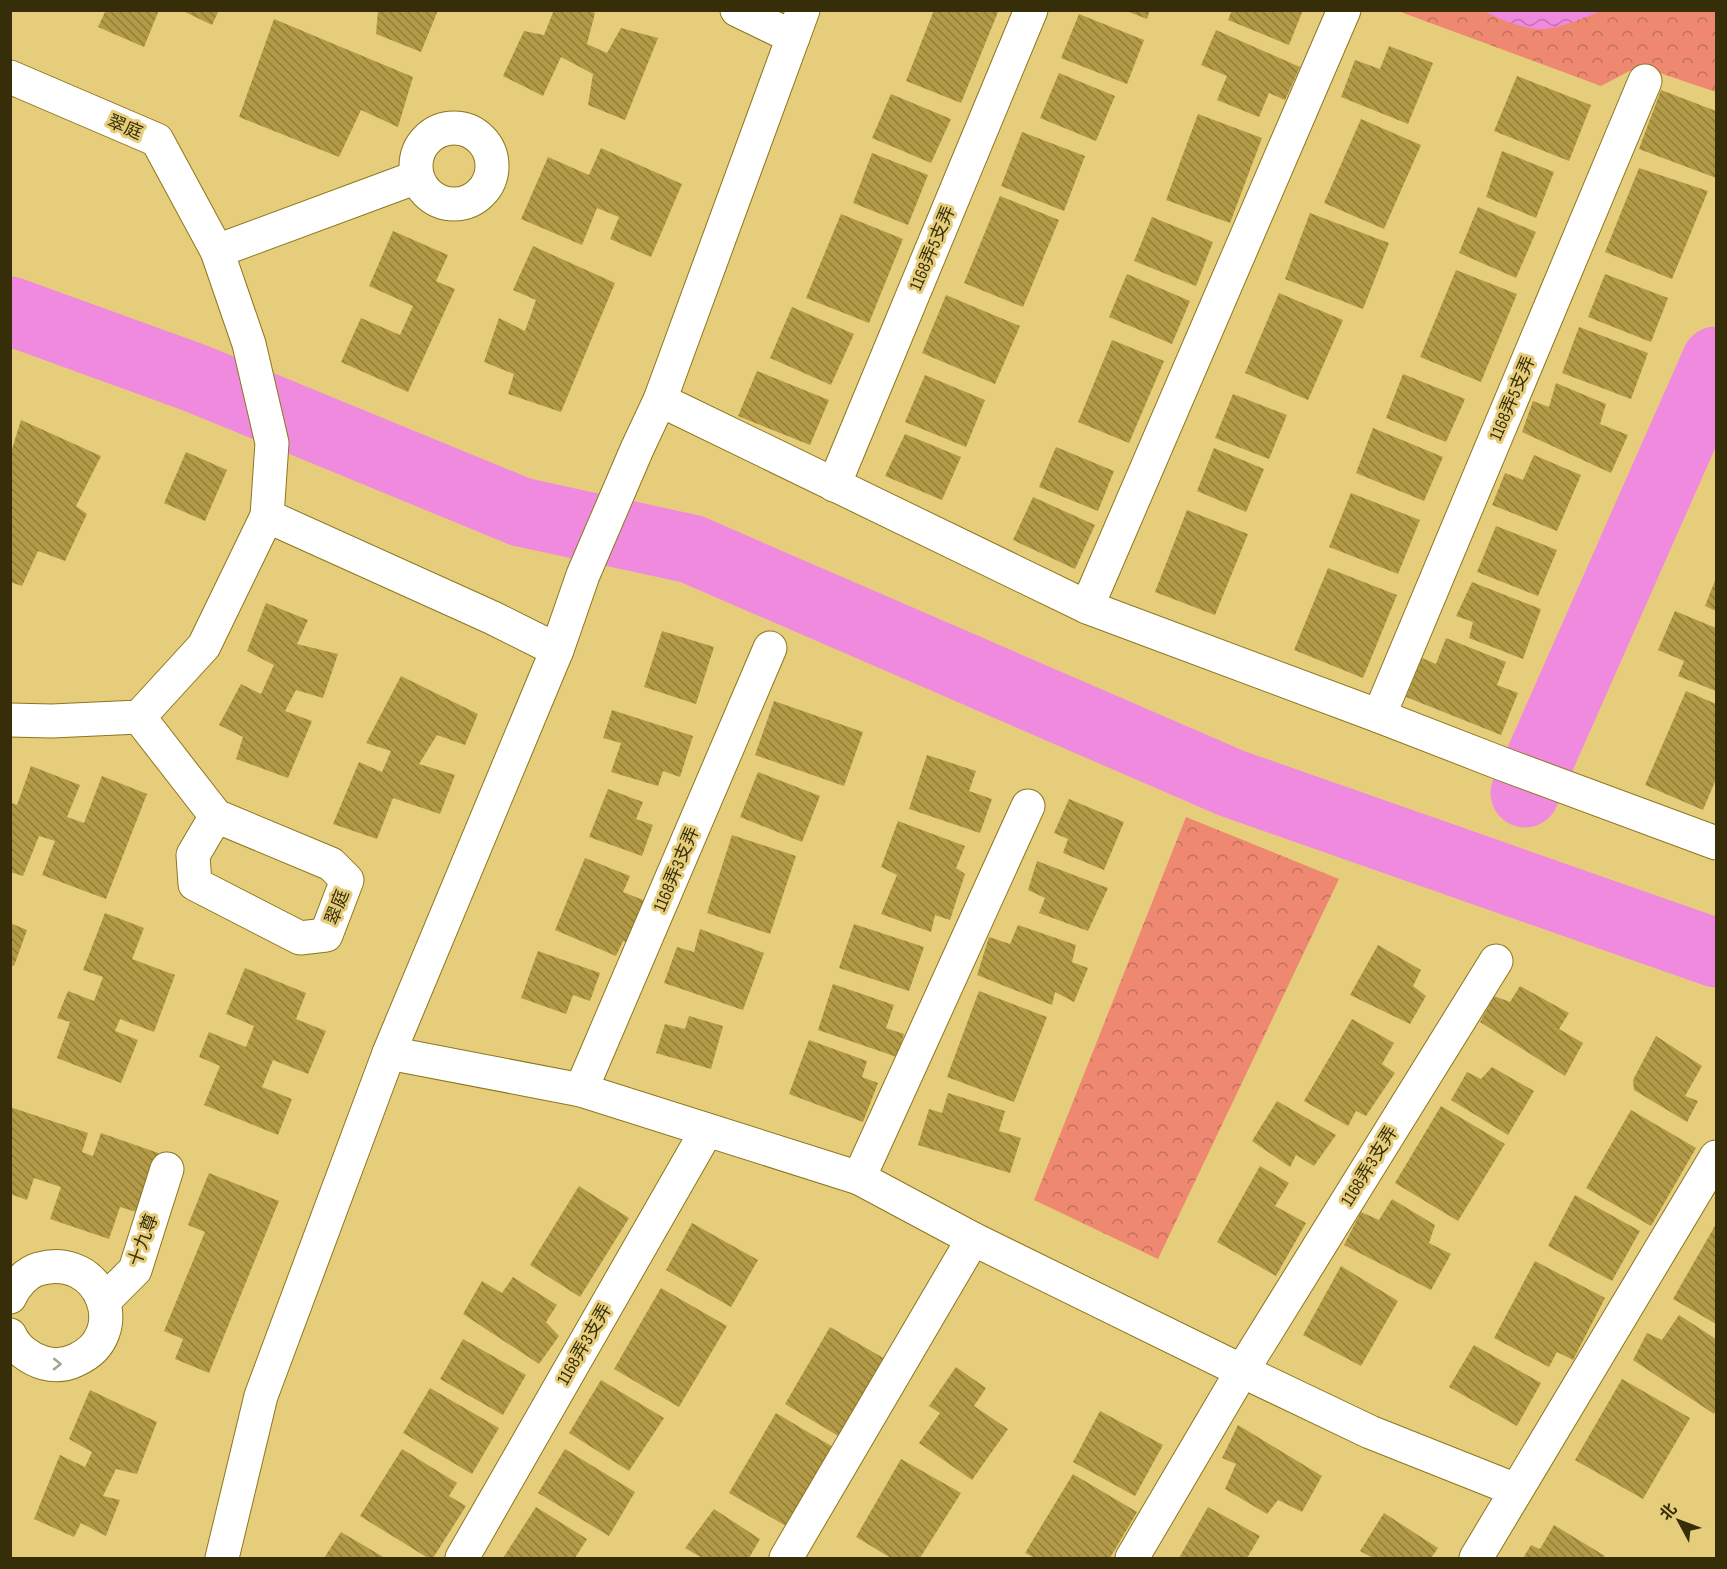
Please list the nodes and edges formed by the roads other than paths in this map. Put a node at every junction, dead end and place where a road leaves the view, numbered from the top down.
1 (737, 10) edge
2 (1031, 10) edge
3 (1344, 10) edge
4 (798, 24) edge
5 (10, 77) edge
6 (1645, 81) dead end
7 (417, 177) dead end
8 (217, 251) junction
9 (660, 400) junction
10 (834, 485) junction
11 (267, 516) junction
12 (1087, 606) junction
13 (770, 648) dead end
14 (557, 650) junction
15 (1379, 716) junction
16 (139, 717) junction
17 (10, 720) edge
18 (1028, 806) dead end
19 (216, 816) junction
20 (1716, 843) edge
21 (1496, 961) dead end
22 (389, 1053) junction
23 (581, 1090) junction
24 (707, 1130) junction
25 (1716, 1157) edge
26 (167, 1169) dead end
27 (859, 1178) junction
28 (973, 1239) junction
29 (10, 1297) edge
30 (104, 1301) junction
31 (10, 1335) edge
32 (1242, 1371) junction
33 (1516, 1490) junction
34 (222, 1558) edge
35 (462, 1558) edge
36 (786, 1558) edge
37 (1132, 1558) edge
38 (1476, 1558) edge

1 - 4 street
2 - 10 street, 1168弄5支弄
3 - 12 street
4 - 9 street
5 - 8 street, 翠庭
6 - 15 street, 1168弄5支弄
7 - 8 street
8 - 11 street, 翠庭
9 - 10 street
9 - 14 street
10 - 12 street
11 - 14 street
11 - 16 street, 翠庭
12 - 15 street
13 - 23 street, 1168弄3支弄
14 - 22 street
15 - 20 street
16 - 17 street
16 - 19 street, 翠庭
18 - 27 street
19 - 19 street, 翠庭
21 - 32 street, 1168弄3支弄
22 - 23 street
22 - 34 street
23 - 24 street
24 - 27 street
24 - 35 street, 1168弄3支弄
25 - 33 street
26 - 30 street, 十九尊
27 - 28 street
28 - 32 street
28 - 36 street
29 - 30 street
31 -> 30 street
32 - 33 street
32 - 37 street, 1168弄3支弄
33 - 38 street

